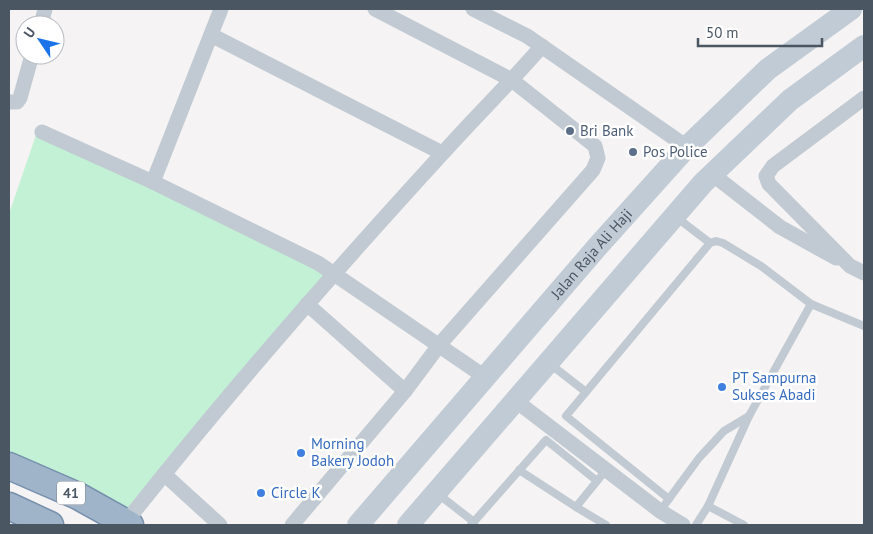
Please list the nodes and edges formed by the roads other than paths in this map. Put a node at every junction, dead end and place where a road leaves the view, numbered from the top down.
1 (221, 9) edge
2 (375, 9) edge
3 (473, 9) edge
4 (851, 9) edge
5 (211, 35) junction
6 (542, 46) junction
7 (864, 46) edge
8 (29, 65) edge
9 (768, 68) junction
10 (512, 80) junction
11 (864, 98) edge
12 (790, 100) junction
13 (9, 102) edge
14 (42, 132) dead end
15 (687, 147) junction
16 (442, 153) junction
17 (712, 174) junction
18 (153, 182) junction
19 (675, 216) junction
20 (710, 242) junction
21 (850, 266) junction
22 (864, 273) edge
23 (335, 274) junction
24 (307, 304) junction
25 (811, 304) junction
26 (864, 326) edge
27 (440, 344) junction
28 (549, 363) junction
29 (485, 377) junction
30 (405, 392) junction
31 (586, 392) junction
32 (516, 401) junction
33 (749, 416) junction
34 (9, 466) edge
35 (519, 470) junction
36 (164, 474) junction
37 (602, 476) junction
38 (436, 493) junction
39 (664, 505) junction
40 (9, 506) edge
41 (708, 506) junction
42 (576, 507) junction
43 (128, 524) edge
44 (473, 524) edge
45 (50, 525) edge
46 (220, 525) edge
47 (292, 525) edge
48 (358, 525) edge
49 (408, 525) edge
50 (606, 525) edge
51 (683, 525) edge
52 (696, 525) edge
53 (744, 525) edge

1 - 5 street
2 - 10 street
3 - 6 street
4 - 9 main road, Jalan Raja Ali Haji
5 - 16 street
5 - 18 street
6 - 10 street
6 - 15 street
7 - 12 main road
8 - 13 street
9 - 12 main road
9 - 15 main road, Jalan Raja Ali Haji
10 - 16 street
10 - 27 street
11 - 21 street
12 - 17 main road
14 - 18 street
15 - 29 main road, Jalan Raja Ali Haji
16 - 23 street
17 - 19 main road
17 - 21 street
18 - 23 street
19 - 20 lane
19 - 28 main road
20 - 25 lane
20 - 31 lane
21 - 22 street
23 - 24 street
23 - 27 street
24 - 30 street
24 - 36 street
25 - 26 lane
25 - 33 lane
27 - 29 street
27 - 30 street
28 - 31 lane
28 - 32 main road
29 - 48 main road, Jalan Raja Ali Haji
30 - 47 street
31 - 39 lane
32 - 37 street
32 - 38 main road
33 - 39 lane
33 - 41 lane
34 - 43 highway, 41
35 - 37 lane
35 - 42 lane
35 - 44 lane
36 - 43 street
36 - 46 street
37 - 39 street
37 - 42 lane
38 - 44 lane
38 - 49 main road
39 - 51 street
40 - 45 highway, 41
41 - 52 lane
41 - 53 lane
42 - 50 lane

